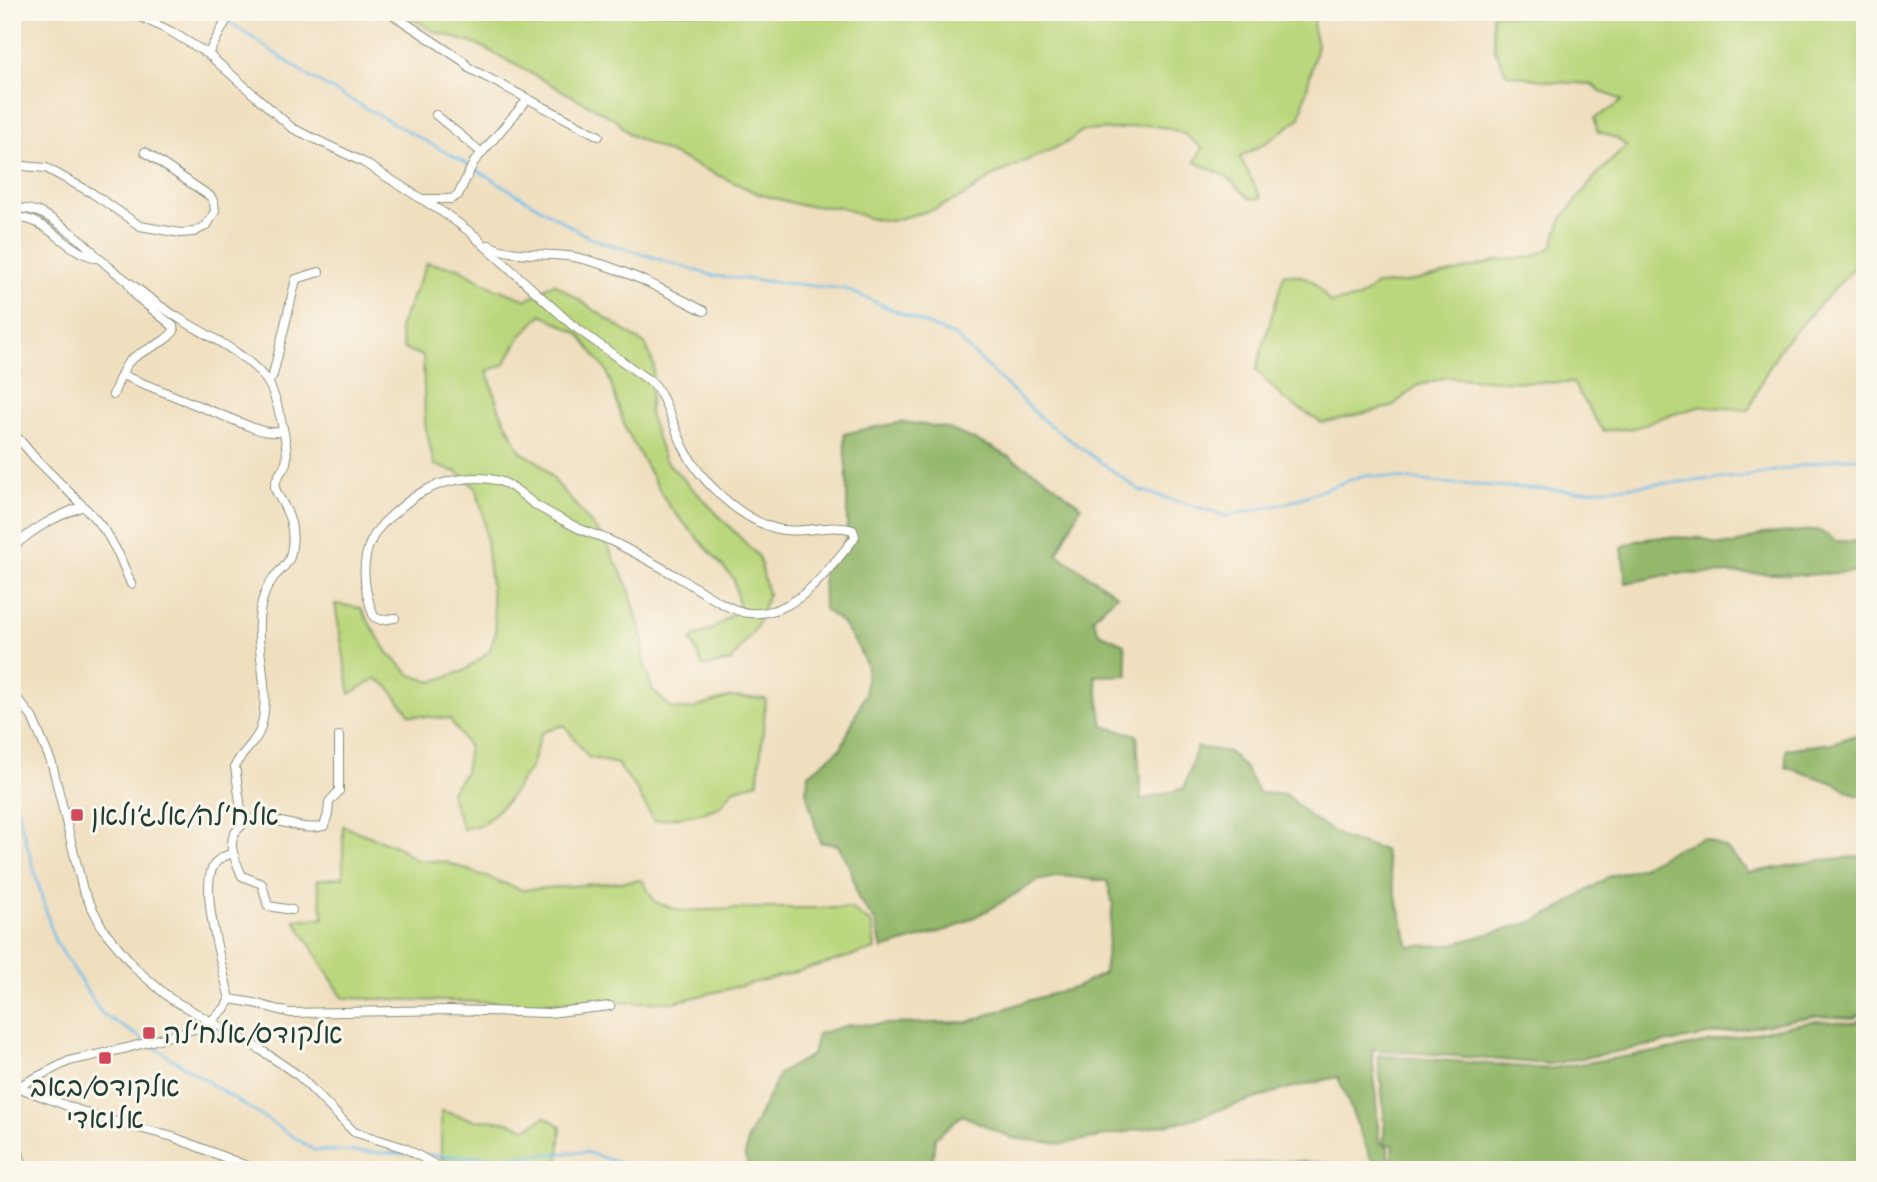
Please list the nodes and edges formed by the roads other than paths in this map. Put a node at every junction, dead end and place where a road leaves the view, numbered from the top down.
1 (131, 12) edge
2 (231, 12) edge
3 (390, 12) edge
4 (208, 54) junction
5 (528, 99) junction
6 (436, 115) dead end
7 (599, 136) dead end
8 (145, 152) dead end
9 (482, 153) junction
10 (12, 165) edge
11 (421, 199) junction
12 (12, 208) edge
13 (12, 218) edge
14 (475, 237) junction
15 (98, 258) junction
16 (319, 272) dead end
17 (126, 280) junction
18 (705, 311) dead end
19 (122, 374) junction
20 (268, 383) junction
21 (113, 395) dead end
22 (12, 431) edge
23 (282, 431) junction
24 (83, 506) junction
25 (12, 548) edge
26 (131, 584) dead end
27 (396, 618) dead end
28 (14, 696) edge
29 (339, 736) dead end
30 (243, 824) junction
31 (233, 853) junction
32 (292, 910) dead end
33 (230, 999) junction
34 (610, 1006) dead end
35 (211, 1022) junction
36 (15, 1086) edge
37 (12, 1120) edge
38 (23, 1170) edge
39 (257, 1170) edge
40 (444, 1170) edge

1 - 4 street
2 - 4 street
3 - 5 street
4 - 11 street
5 - 7 street
5 - 9 street
6 - 9 street
8 - 10 street
9 - 11 street
11 - 14 street
12 - 15 street
13 - 15 street
14 - 18 street
14 - 27 street
15 - 17 street
16 - 20 street
17 - 19 street
17 - 20 street
19 - 21 street
19 - 23 street
20 - 23 street
22 - 24 street
23 - 30 street
24 - 25 street
24 - 26 street
28 - 35 street
29 - 30 street
30 - 31 street
31 - 32 street
31 - 33 street
33 - 34 street
33 - 35 street
35 - 36 street
35 - 40 street
36 - 39 street
37 - 38 street

